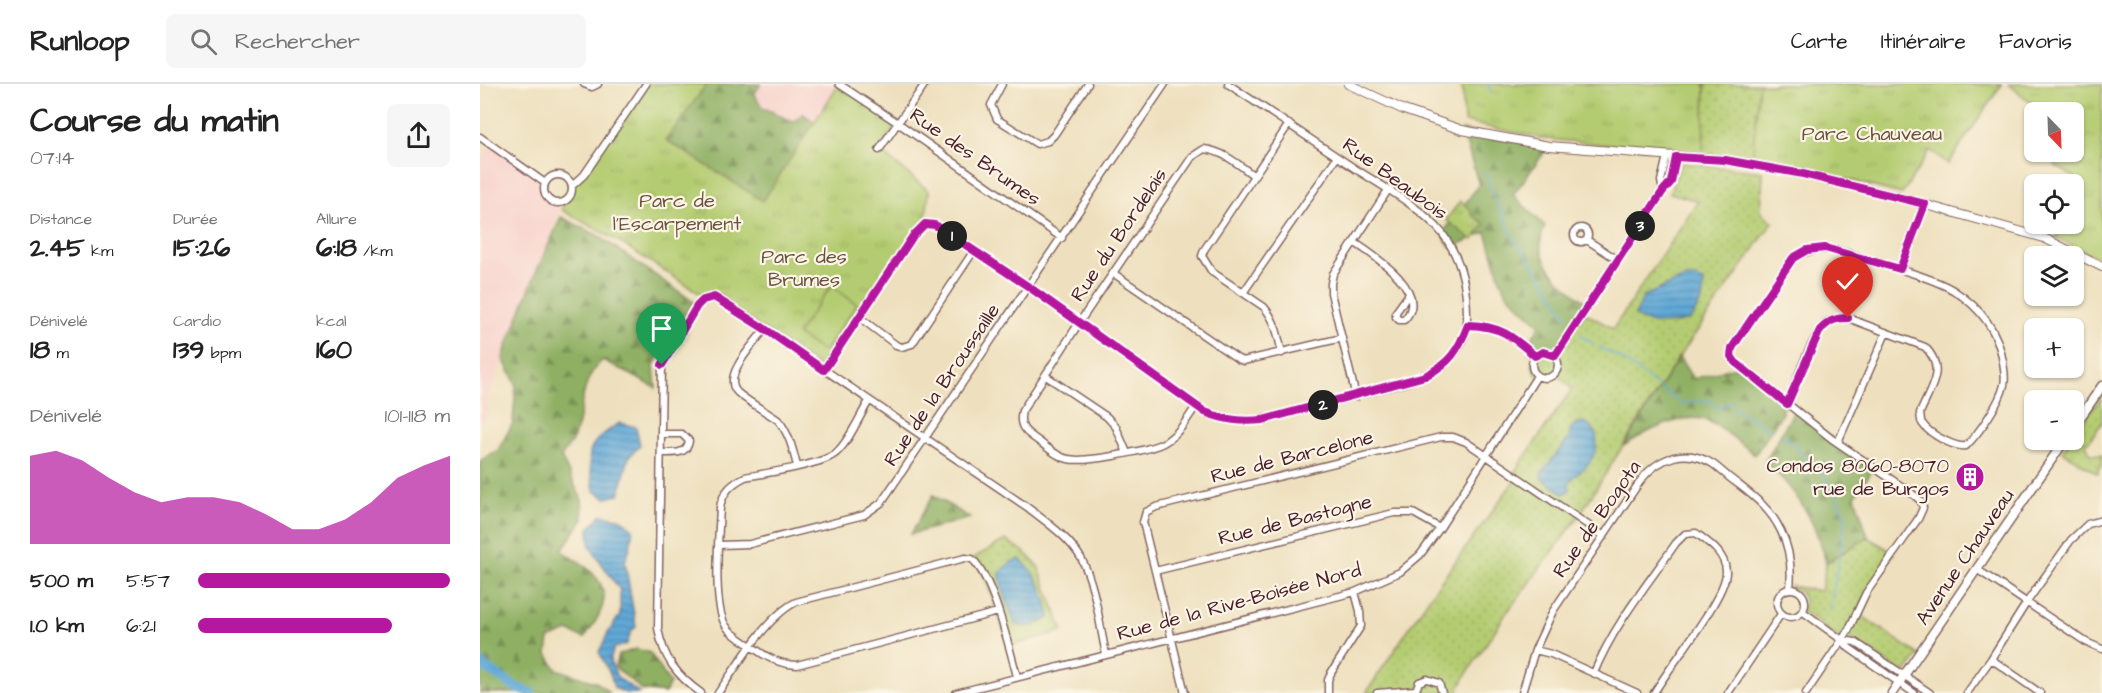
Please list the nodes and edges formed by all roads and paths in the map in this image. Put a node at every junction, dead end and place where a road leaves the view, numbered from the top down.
1 (584, 84) edge
2 (598, 84) edge
3 (646, 84) edge
4 (839, 84) edge
5 (925, 84) edge
6 (1002, 84) edge
7 (1088, 84) edge
8 (1165, 84) edge
9 (1228, 84) edge
10 (1348, 84) edge
11 (898, 123) junction
12 (1288, 124) junction
13 (480, 137) edge
14 (879, 150) dead end
15 (1672, 156) junction
16 (1337, 157) junction
17 (1253, 175) junction
18 (545, 183) junction
19 (572, 186) junction
20 (1388, 190) junction
21 (1925, 204) junction
22 (1062, 238) junction
23 (1587, 240) dead end
24 (1354, 242) junction
25 (974, 252) junction
26 (1618, 260) junction
27 (2102, 267) edge
28 (1900, 269) junction
29 (1113, 273) junction
30 (1029, 287) junction
31 (1243, 293) junction
32 (1409, 294) dead end
33 (859, 317) junction
34 (1079, 322) junction
35 (1468, 325) junction
36 (765, 329) junction
37 (1886, 333) junction
38 (1342, 338) junction
39 (1281, 353) junction
40 (1535, 356) junction
41 (1555, 356) junction
42 (824, 370) junction
43 (1046, 376) junction
44 (1537, 376) junction
45 (2102, 386) edge
46 (1356, 397) junction
47 (868, 401) junction
48 (1787, 404) junction
49 (1197, 406) junction
50 (2084, 412) edge
51 (662, 434) junction
52 (924, 438) junction
53 (1838, 442) junction
54 (2058, 450) edge
55 (661, 453) junction
56 (1126, 453) junction
57 (1487, 456) junction
58 (797, 466) junction
59 (2102, 520) edge
60 (1440, 528) junction
61 (1604, 536) junction
62 (719, 544) junction
63 (1978, 570) junction
64 (1155, 571) junction
65 (1790, 589) junction
66 (1355, 592) junction
67 (2026, 602) junction
68 (1802, 610) junction
69 (998, 612) junction
70 (1781, 614) junction
71 (1170, 638) junction
72 (1840, 643) junction
73 (752, 647) junction
74 (2102, 649) edge
75 (1535, 650) junction
76 (1106, 654) junction
77 (1991, 659) junction
78 (1594, 673) junction
79 (1905, 674) junction
80 (1017, 676) junction
81 (1898, 684) junction
82 (1415, 692) edge
83 (701, 693) edge
84 (718, 693) edge
85 (956, 693) edge
86 (1185, 693) edge
87 (1328, 693) edge
88 (1377, 693) edge
89 (1442, 693) edge
90 (1522, 693) edge
91 (1637, 693) edge
92 (1654, 693) edge
93 (1728, 693) edge
94 (1806, 693) edge
95 (1892, 693) edge
96 (1914, 693) edge
97 (1930, 693) edge
98 (1967, 693) edge
99 (2040, 693) edge

1 - 2 street
3 - 19 street
4 - 11 street, Rue des Brumes
5 - 11 street
6 - 7 street
8 - 22 street, Rue de la Broussaille
9 - 12 street, Rue Beaubois
10 - 15 street
11 - 14 street
11 - 22 street, Rue des Brumes
12 - 16 street, Rue Beaubois
12 - 17 street
13 - 18 street
15 - 21 street
15 - 26 street
16 - 20 street, Rue Beaubois
16 - 31 street
17 - 29 street, Rue du Bordelais
17 - 31 street
18 - 19 street
18 - 19 street
20 - 24 street
20 - 35 street, Rue Beaubois
21 - 27 street
21 - 28 street
22 - 30 street, Rue de la Broussaille
23 - 26 street
24 - 32 street
24 - 38 street
25 - 30 street, Rue Beaubois
25 - 33 street, Rue Beaubois
25 - 33 street
26 - 41 street
28 - 37 street
28 - 48 street
29 - 34 street, Rue du Bordelais
29 - 39 street
30 - 34 street, Rue Beaubois
30 - 52 street, Rue de la Broussaille
31 - 39 street
33 - 42 street
34 - 43 street, Rue du Bordelais
34 - 49 street, Rue Beaubois
35 - 40 street
35 - 46 street, Rue Beaubois
36 - 42 street
36 - 51 street
36 - 58 street
37 - 48 street
37 - 53 street
38 - 39 street
38 - 46 street
40 - 41 street
40 - 44 street
41 - 44 street
42 - 47 street
43 - 56 street
43 - 56 street, Rue du Bordelais
44 - 57 street, Rue de la Rive-Boisée Nord
45 - 50 main road
46 - 49 street, Rue Beaubois
47 - 52 street
47 - 58 street
48 - 53 street
49 - 56 street
51 - 55 street
51 - 55 street
52 - 62 street, Rue de la Broussaille
52 - 76 street
53 - 72 street
54 - 63 main road, Avenue Chauveau
55 - 83 street
57 - 60 street, Rue de la Rive-Boisée Nord
57 - 61 street, Rue de Barcelone
57 - 64 street, Rue de Barcelone
58 - 62 street
59 - 67 street
60 - 64 street, Rue de Bastogne
60 - 66 street, Rue de la Rive-Boisée Nord
61 - 65 street, Rue de Bogota
61 - 75 street, Rue de Bogota
62 - 73 street
63 - 67 street
63 - 79 main road, Avenue Chauveau
64 - 71 street, Rue de Barcelone
65 - 68 street
65 - 70 street
66 - 71 street, Rue de la Rive-Boisée Nord
66 - 87 street
67 - 74 street
67 - 77 street
68 - 70 street
68 - 72 street
69 - 73 street
69 - 73 street
69 - 80 street
70 - 93 street
71 - 76 street, Rue de la Rive-Boisée Nord
71 - 86 street, Rue de Barcelone
72 - 79 street
72 - 81 street
72 - 94 street
73 - 84 street
75 - 78 street
75 - 90 street, Rue de Bogota
76 - 80 street, Rue de la Rive-Boisée Nord
77 - 98 street
77 - 99 street
78 - 91 street
78 - 92 street
79 - 81 main road, Avenue Chauveau
79 - 97 street
80 - 85 street, Rue de la Rive-Boisée Nord
81 - 95 main road, Avenue Chauveau
81 - 96 street
82 - 88 street
82 - 89 street

